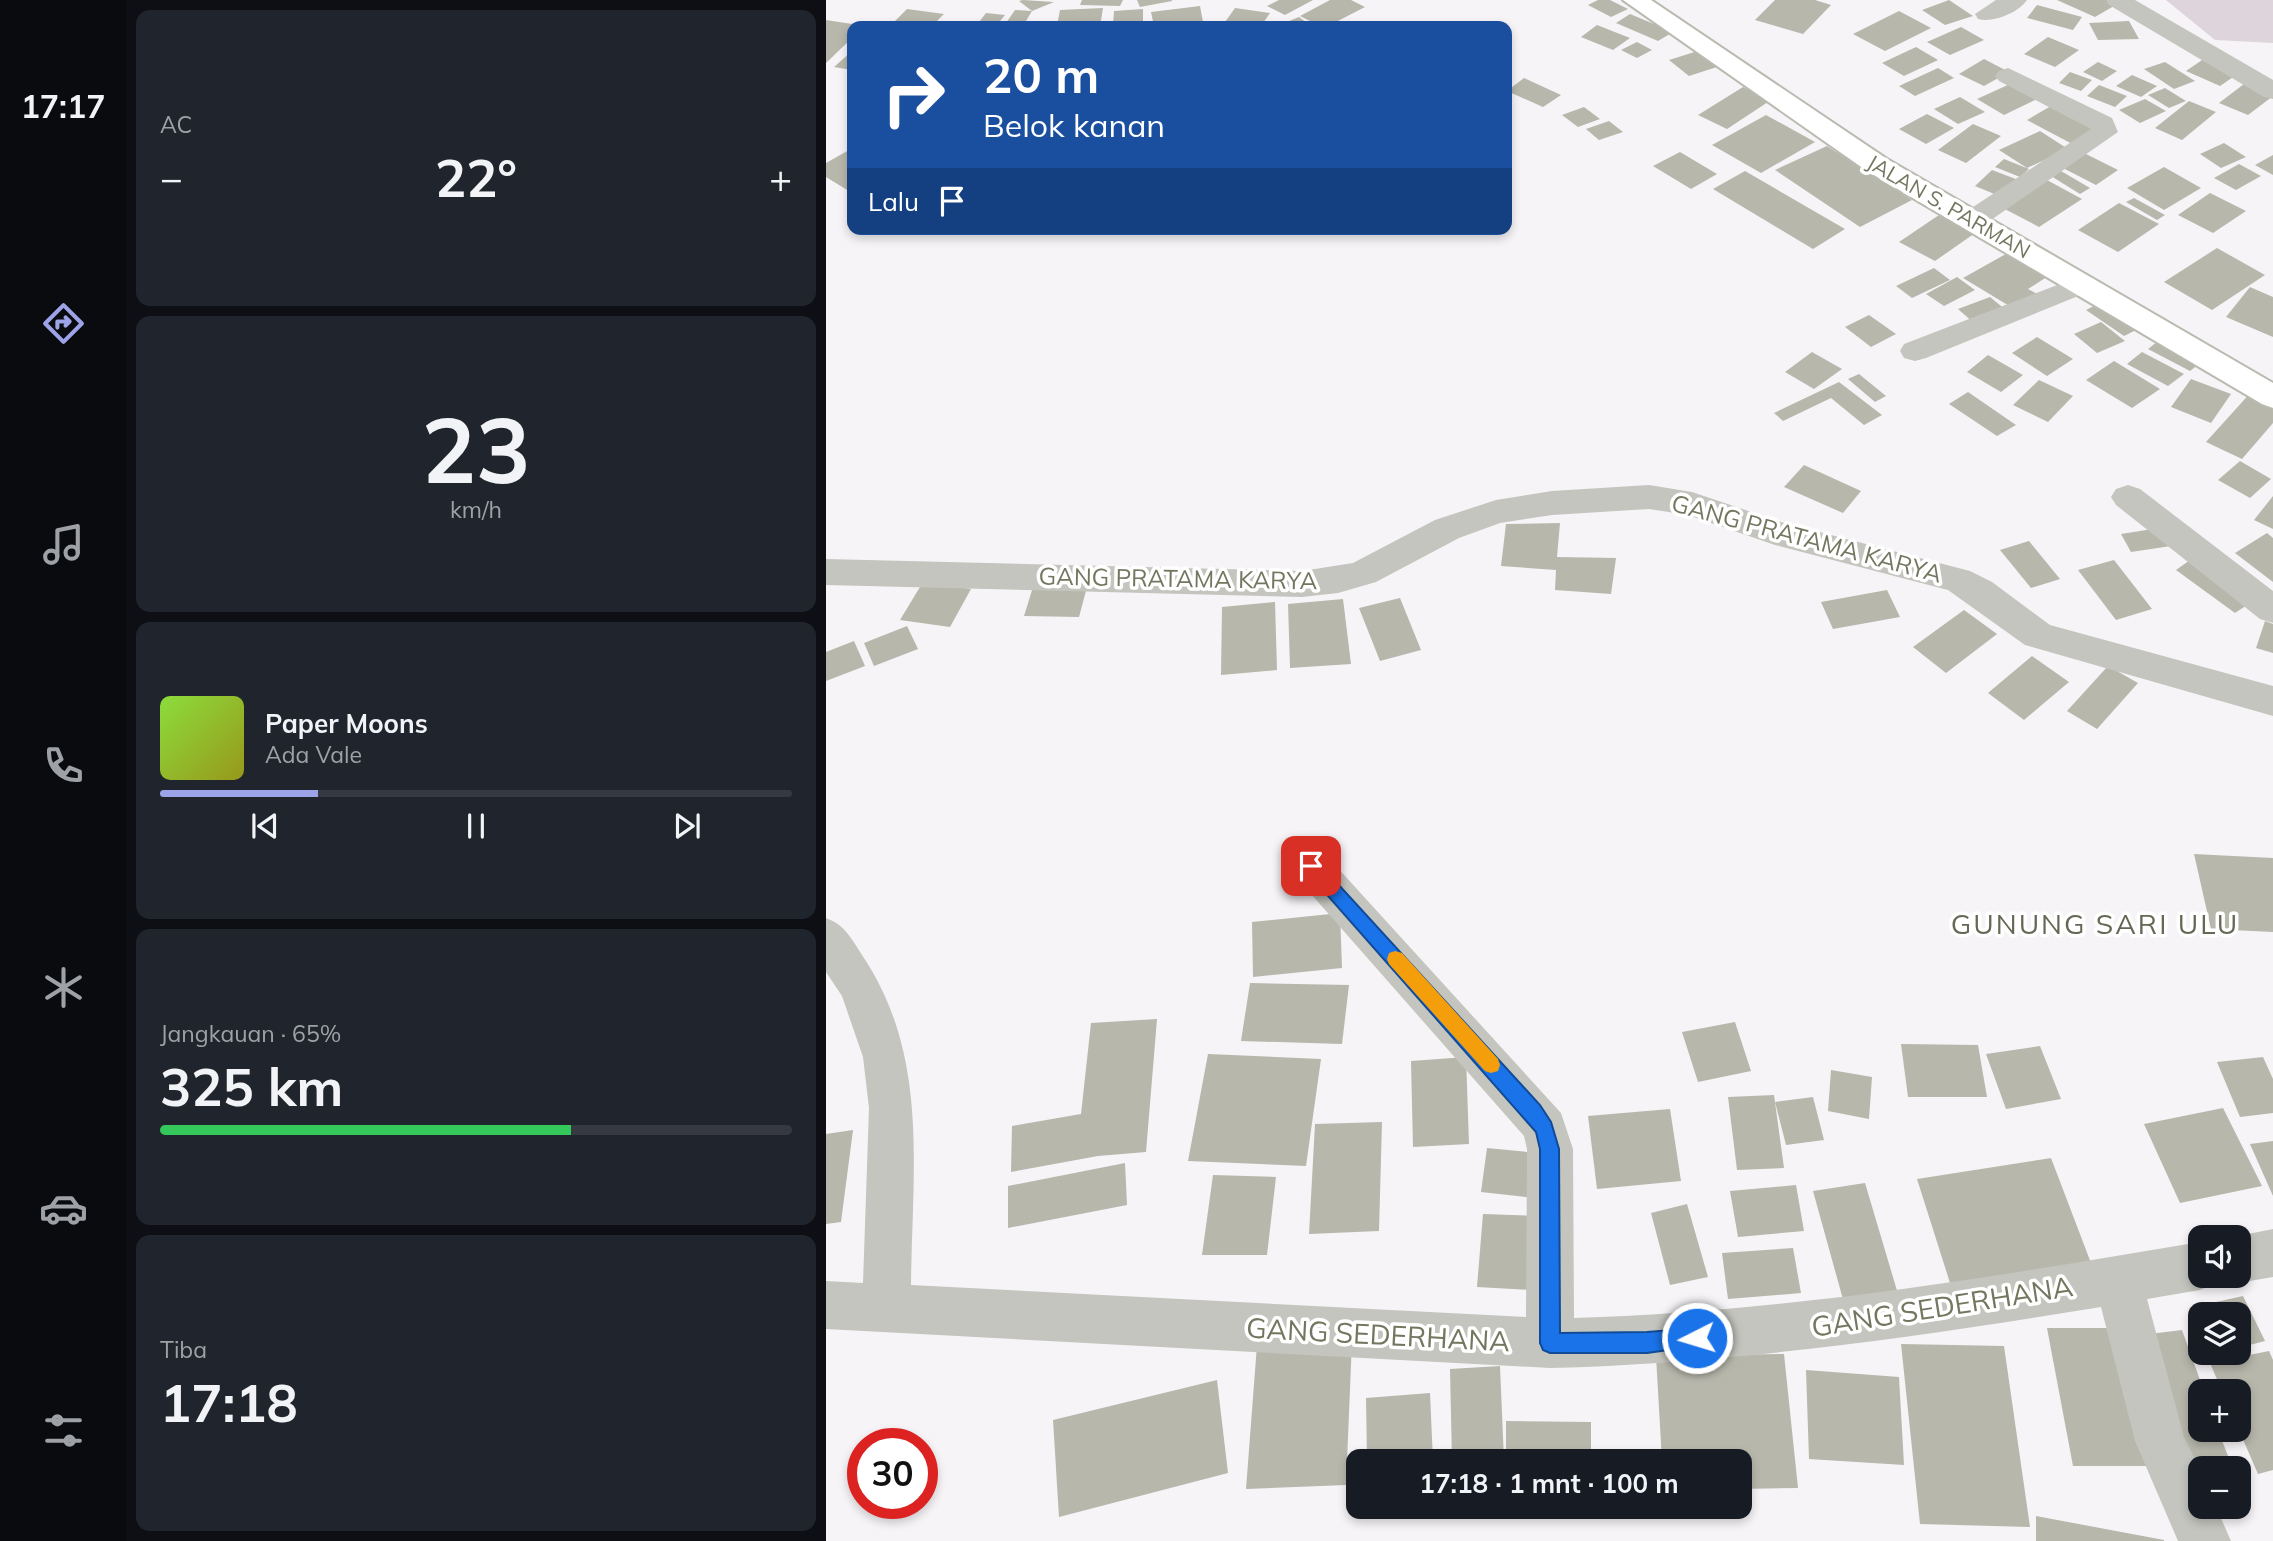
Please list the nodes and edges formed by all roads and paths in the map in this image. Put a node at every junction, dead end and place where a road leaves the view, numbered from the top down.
1 (1635, 0) edge
2 (2015, 0) edge
3 (2118, 0) edge
4 (1987, 15) dead end
5 (2008, 76) dead end
6 (2273, 91) edge
7 (1972, 221) junction
8 (2083, 284) junction
9 (1916, 351) dead end
10 (2273, 397) edge
11 (2128, 497) dead end
12 (826, 572) edge
13 (2273, 610) edge
14 (2273, 701) edge
15 (1311, 866) dead end
16 (826, 936) edge
17 (2273, 1253) edge
18 (2251, 1257) edge
19 (2188, 1268) edge
20 (2118, 1279) junction
21 (826, 1305) edge
22 (887, 1306) junction
23 (1550, 1343) junction
24 (2204, 1541) edge

1 - 7 main road, JALAN S. PARMAN
2 - 4 street
3 - 6 street
5 - 7 street
7 - 8 main road, JALAN S. PARMAN
8 - 9 street
8 - 10 main road, JALAN S. PARMAN
11 - 13 street
12 - 14 street, GANG PRATAMA KARYA
15 - 23 street
16 - 22 street
17 - 18 street
19 - 20 street, GANG SEDERHANA
20 - 23 street, GANG SEDERHANA
20 - 24 street
21 - 22 street, GANG SEDERHANA
22 - 23 street, GANG SEDERHANA

